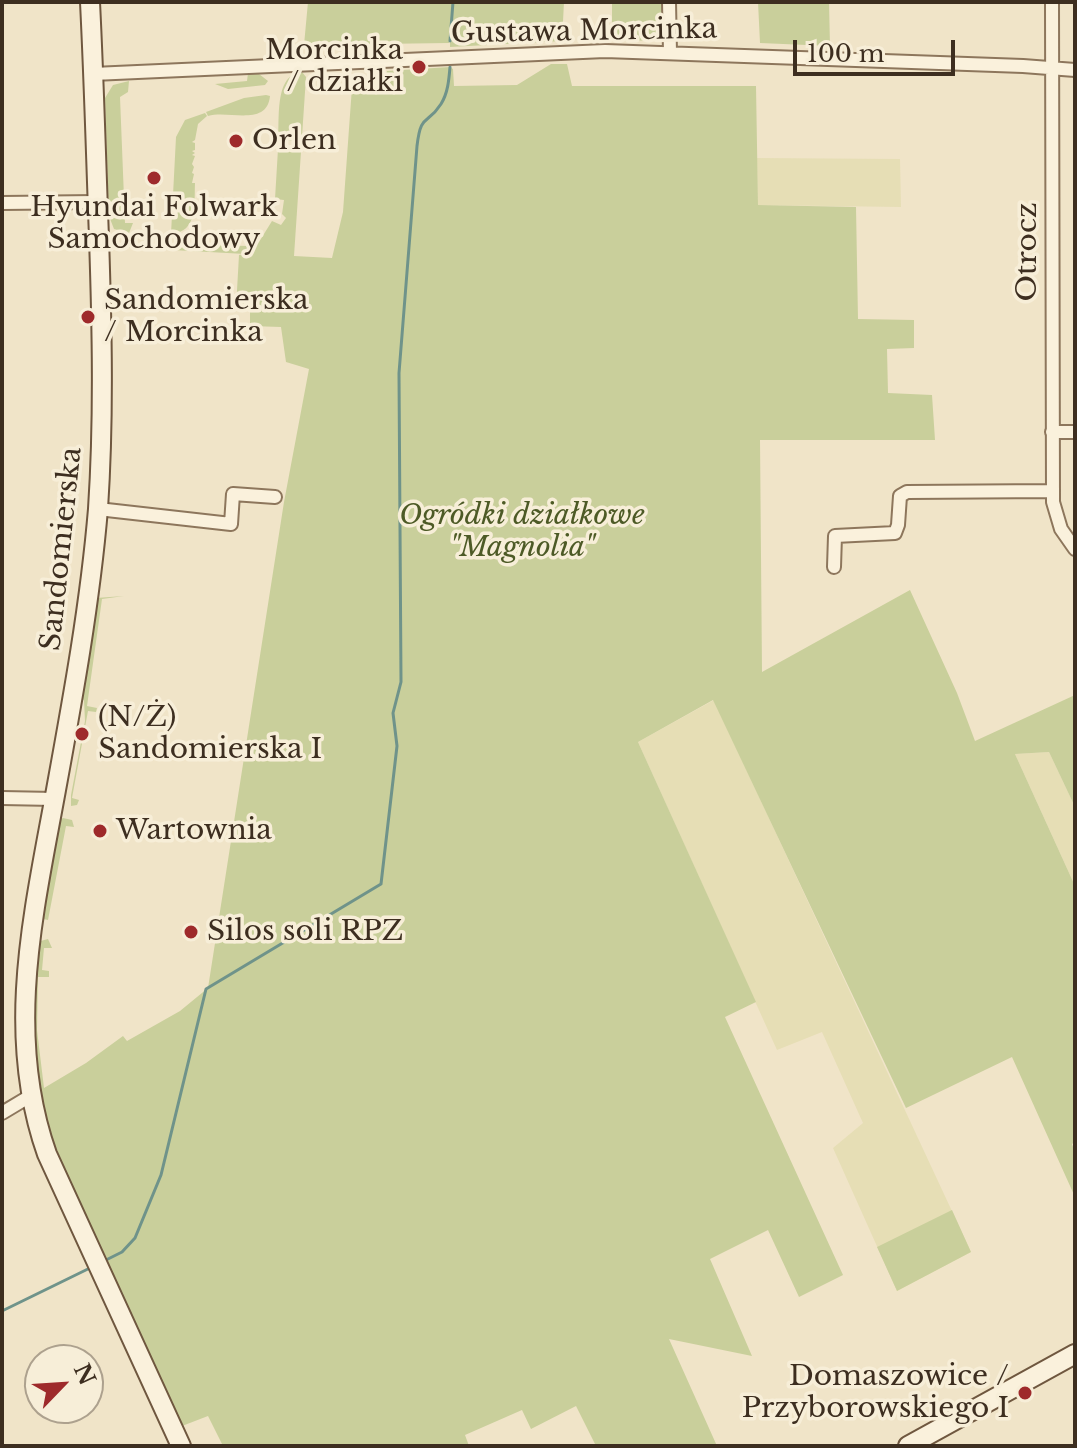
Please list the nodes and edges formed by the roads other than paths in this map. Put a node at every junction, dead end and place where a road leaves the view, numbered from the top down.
1 (90, 2) edge
2 (669, 2) edge
3 (1052, 2) edge
4 (670, 52) junction
5 (1051, 68) junction
6 (1075, 70) edge
7 (93, 74) junction
8 (98, 202) junction
9 (2, 203) edge
10 (1052, 432) junction
11 (1075, 432) edge
12 (1053, 496) junction
13 (275, 497) dead end
14 (98, 509) junction
15 (1075, 549) edge
16 (834, 567) dead end
17 (2, 798) edge
18 (54, 799) junction
19 (32, 1096) junction
20 (2, 1113) edge
21 (1075, 1354) edge
22 (181, 1446) edge
23 (908, 1446) edge

1 - 7 street, Sandomierska
2 - 4 street
3 - 5 street, Otrocz
4 - 5 street, Gustawa Morcinka
4 - 7 street, Gustawa Morcinka
5 - 6 street, Gustawa Morcinka
5 - 10 street, Otrocz
7 - 8 street, Sandomierska
8 - 9 street
8 - 14 street, Sandomierska
10 - 11 street
10 - 12 street, Otrocz
12 - 15 street
12 - 16 street
13 - 14 street
14 - 18 street, Sandomierska
17 - 18 street
18 - 19 street, Sandomierska
19 - 20 street
19 - 22 street, Sandomierska
21 - 23 street

